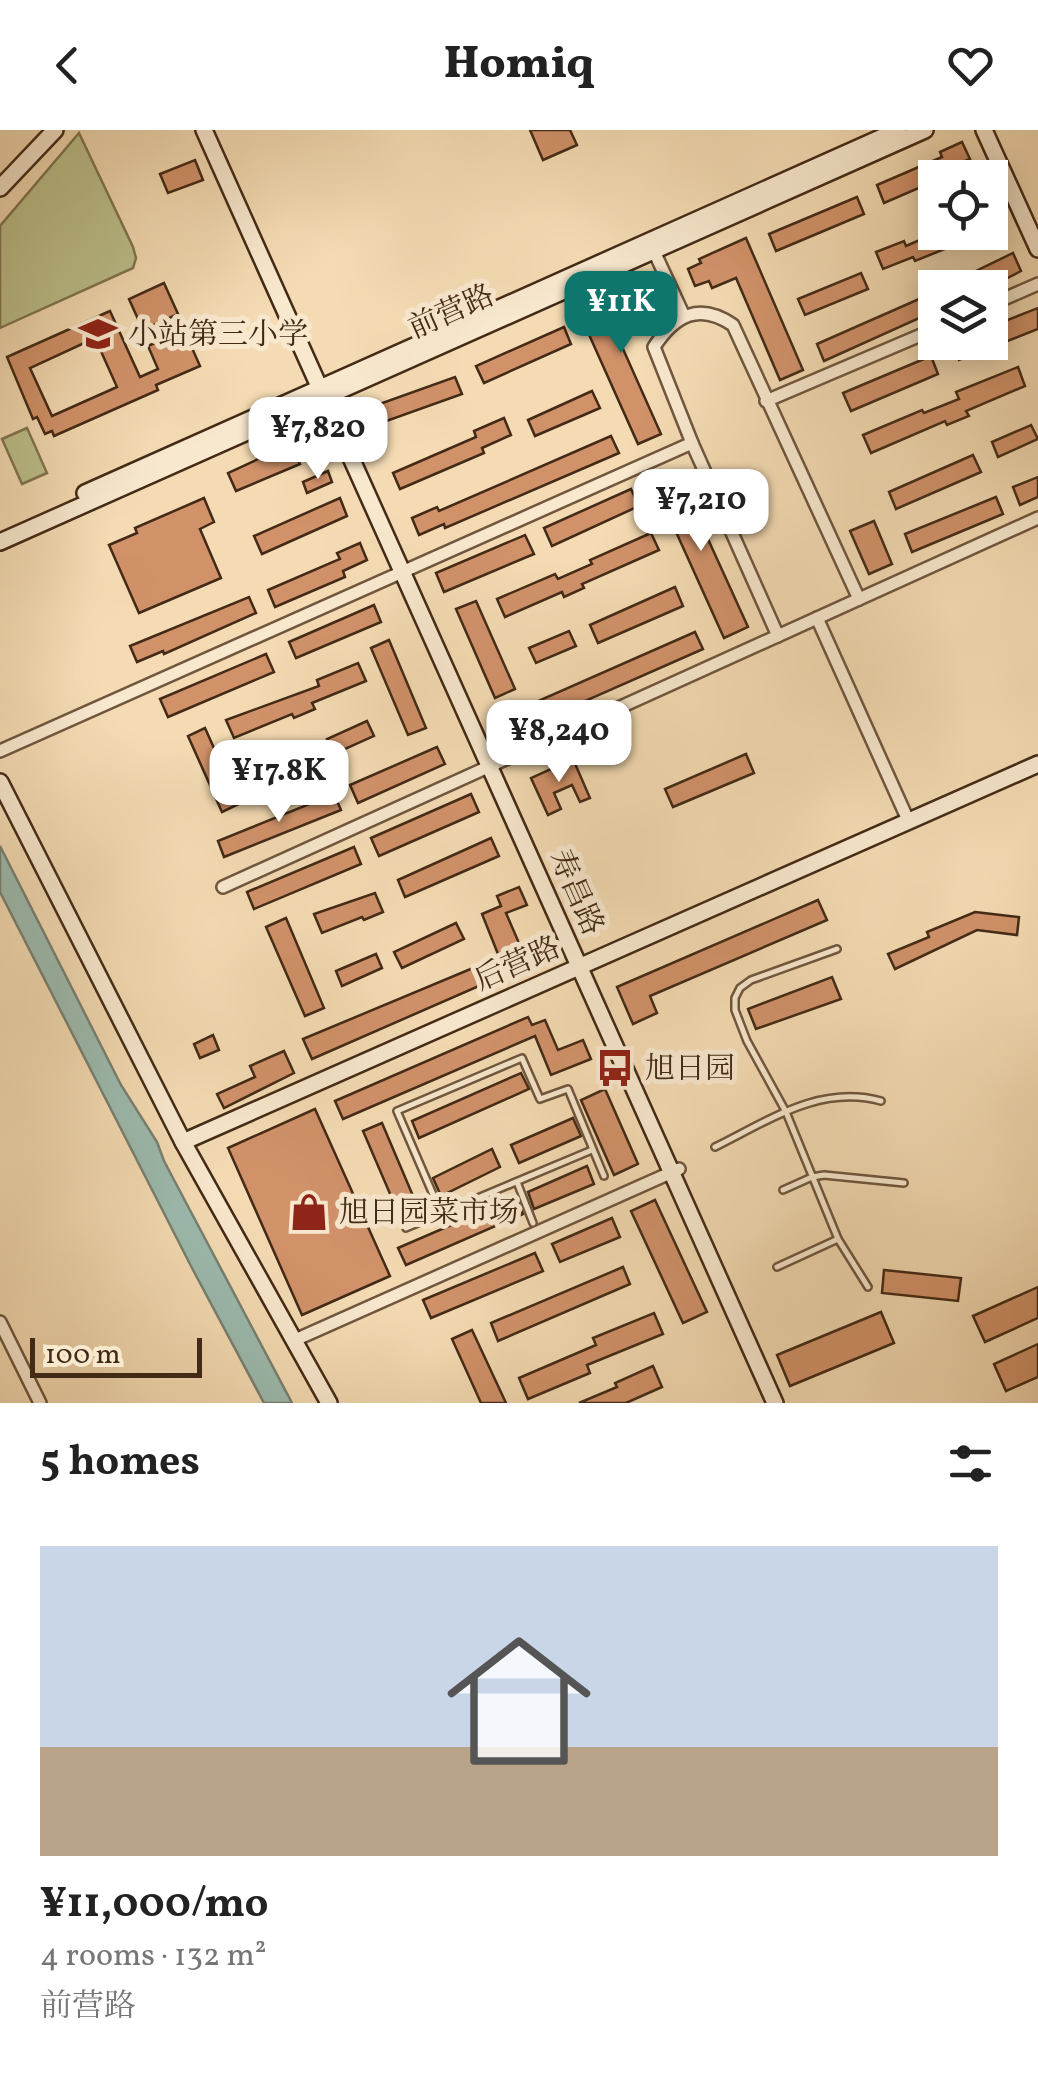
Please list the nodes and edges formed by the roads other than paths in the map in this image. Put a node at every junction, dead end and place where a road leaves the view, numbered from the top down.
1 (42, 130) edge
2 (55, 130) edge
3 (204, 130) edge
4 (214, 130) edge
5 (898, 130) edge
6 (925, 130) edge
7 (984, 130) edge
8 (993, 130) edge
9 (0, 174) edge
10 (0, 188) edge
11 (1038, 230) edge
12 (652, 246) junction
13 (1038, 249) edge
14 (1038, 284) edge
15 (1008, 297) edge
16 (684, 316) junction
17 (918, 336) edge
18 (349, 380) junction
19 (329, 391) junction
20 (766, 401) junction
21 (339, 418) junction
22 (692, 443) junction
23 (1038, 518) edge
24 (0, 532) edge
25 (0, 542) edge
26 (406, 570) junction
27 (859, 599) junction
28 (818, 618) junction
29 (778, 636) junction
30 (0, 751) edge
31 (494, 764) junction
32 (1038, 764) edge
33 (0, 782) edge
34 (908, 820) junction
35 (223, 887) dead end
36 (837, 949) dead end
37 (583, 963) junction
38 (881, 1101) dead end
39 (786, 1112) junction
40 (183, 1142) junction
41 (715, 1147) dead end
42 (593, 1149) junction
43 (676, 1171) junction
44 (604, 1176) dead end
45 (812, 1177) junction
46 (518, 1182) junction
47 (904, 1183) dead end
48 (783, 1190) dead end
49 (441, 1213) junction
50 (533, 1222) dead end
51 (406, 1228) dead end
52 (838, 1239) junction
53 (777, 1266) dead end
54 (868, 1286) dead end
55 (0, 1322) edge
56 (295, 1340) junction
57 (40, 1403) edge
58 (328, 1403) edge
59 (775, 1403) edge
60 (783, 1403) edge

1 - 9 street
2 - 10 street
3 - 19 street, 寿昌路
4 - 19 street, 寿昌路
5 - 12 street, 前营路
6 - 12 street, 前营路
7 - 13 street
8 - 11 street
12 - 16 street
12 - 18 street, 前营路
14 - 15 street
16 - 20 street
16 - 22 street
17 - 20 street
18 - 19 street
18 - 21 street
19 - 21 street, 寿昌路
19 - 24 street
19 - 25 street
20 - 27 street
21 - 26 street, 寿昌路
22 - 26 street
22 - 29 street
23 - 27 street
26 - 30 street
26 - 31 street, 寿昌路
27 - 28 street
28 - 29 street
28 - 34 street
29 - 31 street
31 - 35 street
31 - 37 street, 寿昌路
32 - 34 street, 后营路
33 - 40 street
34 - 37 street, 后营路
36 - 39 lane
37 - 40 street, 后营路
37 - 43 street, 寿昌路
38 - 39 lane
39 - 41 lane
39 - 45 lane
40 - 56 street
42 - 44 lane
42 - 46 lane
42 - 49 lane
43 - 56 street
43 - 59 street, 寿昌路
43 - 60 street, 寿昌路
45 - 47 lane
45 - 48 lane
45 - 52 lane
46 - 49 lane
46 - 50 lane
49 - 51 lane
52 - 53 lane
52 - 54 lane
55 - 57 street
56 - 58 street

